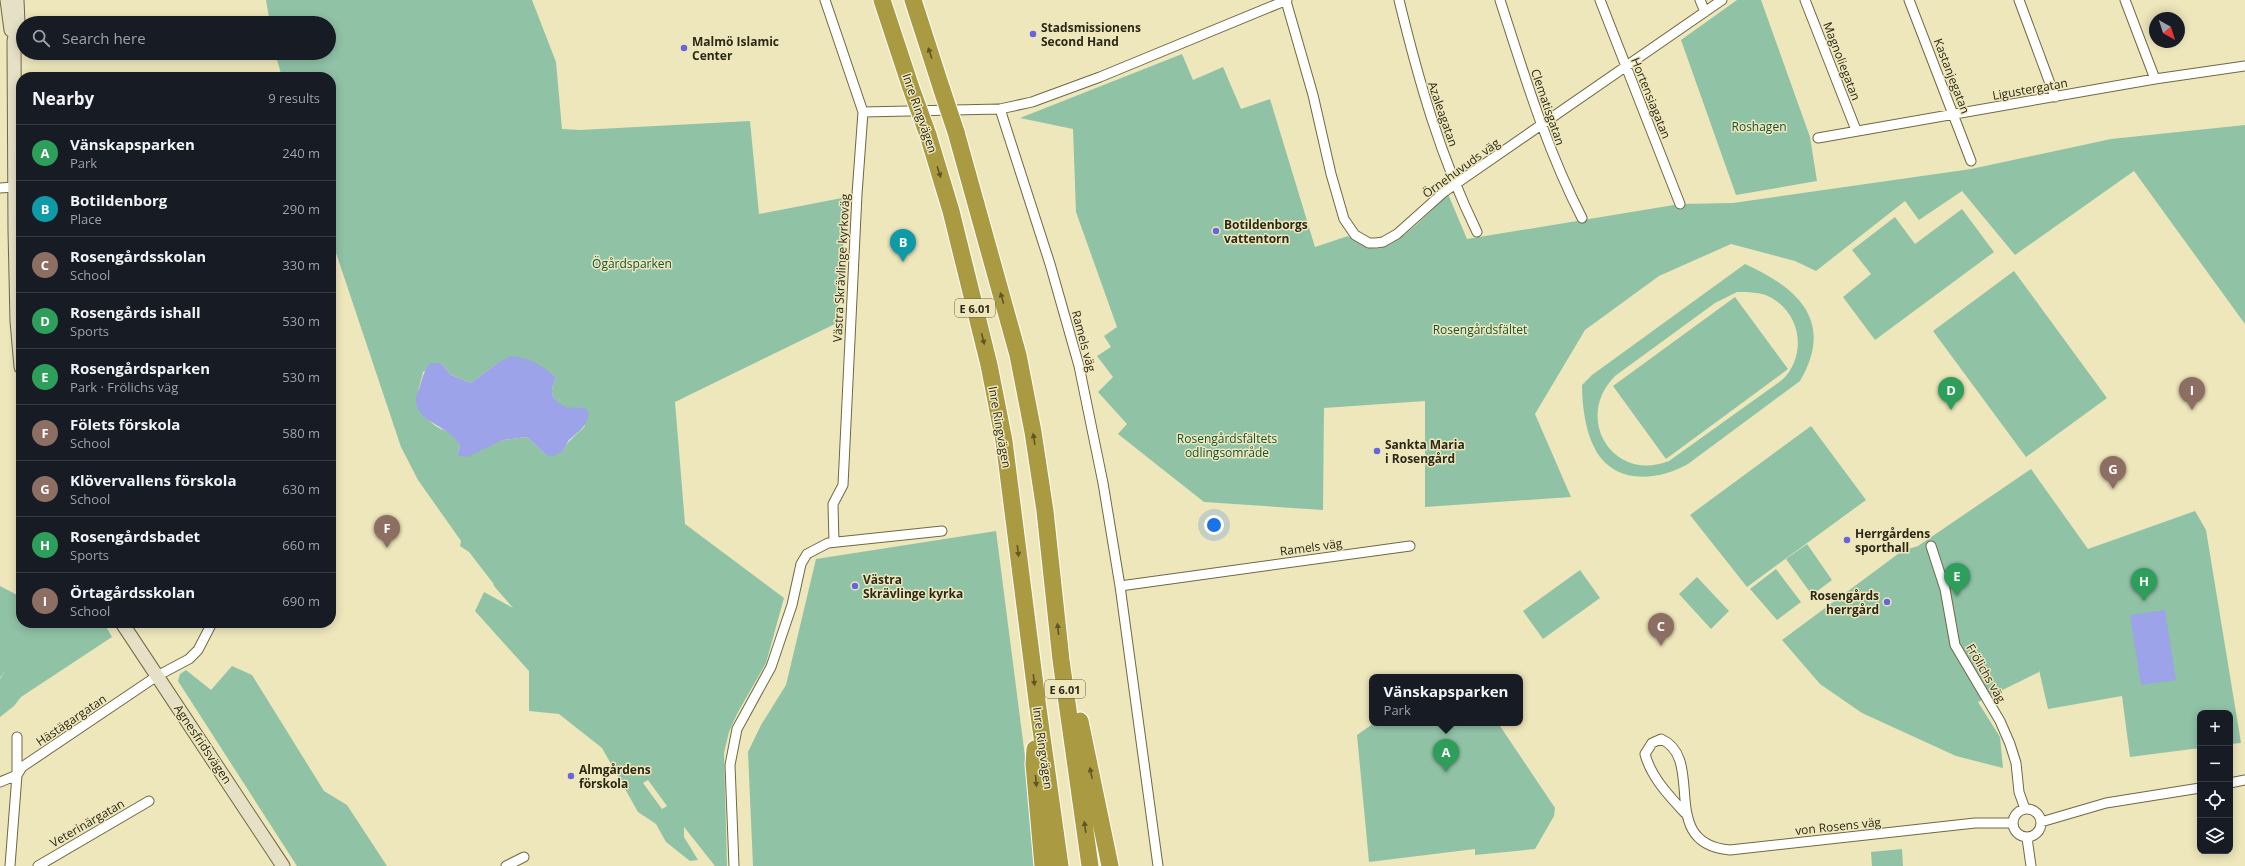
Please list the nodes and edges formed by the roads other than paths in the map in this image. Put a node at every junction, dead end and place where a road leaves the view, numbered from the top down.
1 (7, 0) edge
2 (17, 0) edge
3 (825, 0) edge
4 (882, 0) edge
5 (913, 0) edge
6 (1286, 0) edge
7 (1399, 0) edge
8 (1500, 0) edge
9 (1600, 0) edge
10 (1700, 0) edge
11 (1722, 0) edge
12 (1805, 0) edge
13 (1909, 0) edge
14 (2019, 0) edge
15 (2124, 0) edge
16 (1705, 12) junction
17 (18, 16) edge
18 (16, 32) edge
19 (14, 41) junction
20 (2245, 66) edge
21 (1625, 68) junction
22 (2155, 79) junction
23 (2055, 97) junction
24 (1000, 108) junction
25 (863, 112) junction
26 (1954, 114) junction
27 (1541, 126) junction
28 (1856, 130) junction
29 (1818, 138) dead end
30 (1971, 161) dead end
31 (1454, 185) junction
32 (14, 187) junction
33 (0, 188) edge
34 (1680, 204) dead end
35 (1582, 218) dead end
36 (1477, 232) dead end
37 (16, 276) edge
38 (942, 531) dead end
39 (834, 542) junction
40 (1410, 546) dead end
41 (1931, 546) dead end
42 (1120, 586) junction
43 (125, 628) edge
44 (209, 628) edge
45 (1061, 660) junction
46 (158, 676) junction
47 (1036, 700) junction
48 (17, 737) dead end
49 (17, 775) junction
50 (2245, 780) edge
51 (0, 782) edge
52 (2233, 782) edge
53 (2197, 788) edge
54 (149, 801) dead end
55 (2025, 809) junction
56 (1685, 813) junction
57 (2041, 822) junction
58 (2013, 823) junction
59 (2027, 838) junction
60 (524, 857) dead end
61 (10, 866) edge
62 (38, 866) edge
63 (283, 866) edge
64 (506, 866) edge
65 (734, 866) edge
66 (1043, 866) edge
67 (1060, 866) edge
68 (1090, 866) edge
69 (1110, 866) edge
70 (1158, 866) edge
71 (2031, 866) edge

1 - 19 main road
2 - 17 main road
3 - 25 street, Västra Skrävlinge kyrkoväg
4 -> 47 highway, Inre Ringvägen / E 6.01, bridge
45 -> 5 highway, E 6.01, bridge
6 - 24 street
6 - 31 street, Örnehuvuds väg
7 - 31 street, Azaleagatan
8 - 27 street, Clematisgatan
9 - 21 street, Hortensiagatan
10 - 16 street
11 - 16 street, Örnehuvuds väg
12 - 28 street, Magnoliegatan
13 - 26 street, Kastanjegatan
14 - 23 street
15 - 22 street
16 - 21 street, Örnehuvuds väg
18 - 19 main road
19 - 32 main road
20 - 22 street, Ligustergatan
21 - 27 street, Örnehuvuds väg
21 - 34 street, Hortensiagatan
22 - 23 street, Ligustergatan
23 - 26 street, Ligustergatan
24 - 25 street
24 - 42 street, Ramels väg
25 - 39 street, Västra Skrävlinge kyrkoväg
26 - 28 street, Ligustergatan
26 - 30 street, Kastanjegatan
27 - 31 street, Örnehuvuds väg
27 - 35 street, Clematisgatan
28 - 29 street, Ligustergatan
31 - 36 street, Azaleagatan
32 - 33 street
32 - 37 main road
38 - 39 street
39 - 65 street
40 - 42 street, Ramels väg
41 - 55 street, Frölichs väg
42 - 70 street, Ramels väg
43 - 46 main road, Agnesfridsvägen
44 - 46 street, Hästägargatan
68 -> 45 highway, E 6.01
69 -> 45 highway
46 - 49 street, Hästägargatan
46 - 63 main road, Agnesfridsvägen
47 -> 66 highway
47 - 67 highway, Inre Ringvägen / E 6.01
48 - 49 street
49 - 51 street, Hästägargatan
49 - 61 street
50 - 52 street
53 - 57 street
54 - 62 street, Veterinärgatan
55 - 57 street
55 - 58 street
56 - 56 street, von Rosens väg
56 - 58 street, von Rosens väg
57 - 59 street
58 - 59 street
59 - 71 street
60 - 64 street

